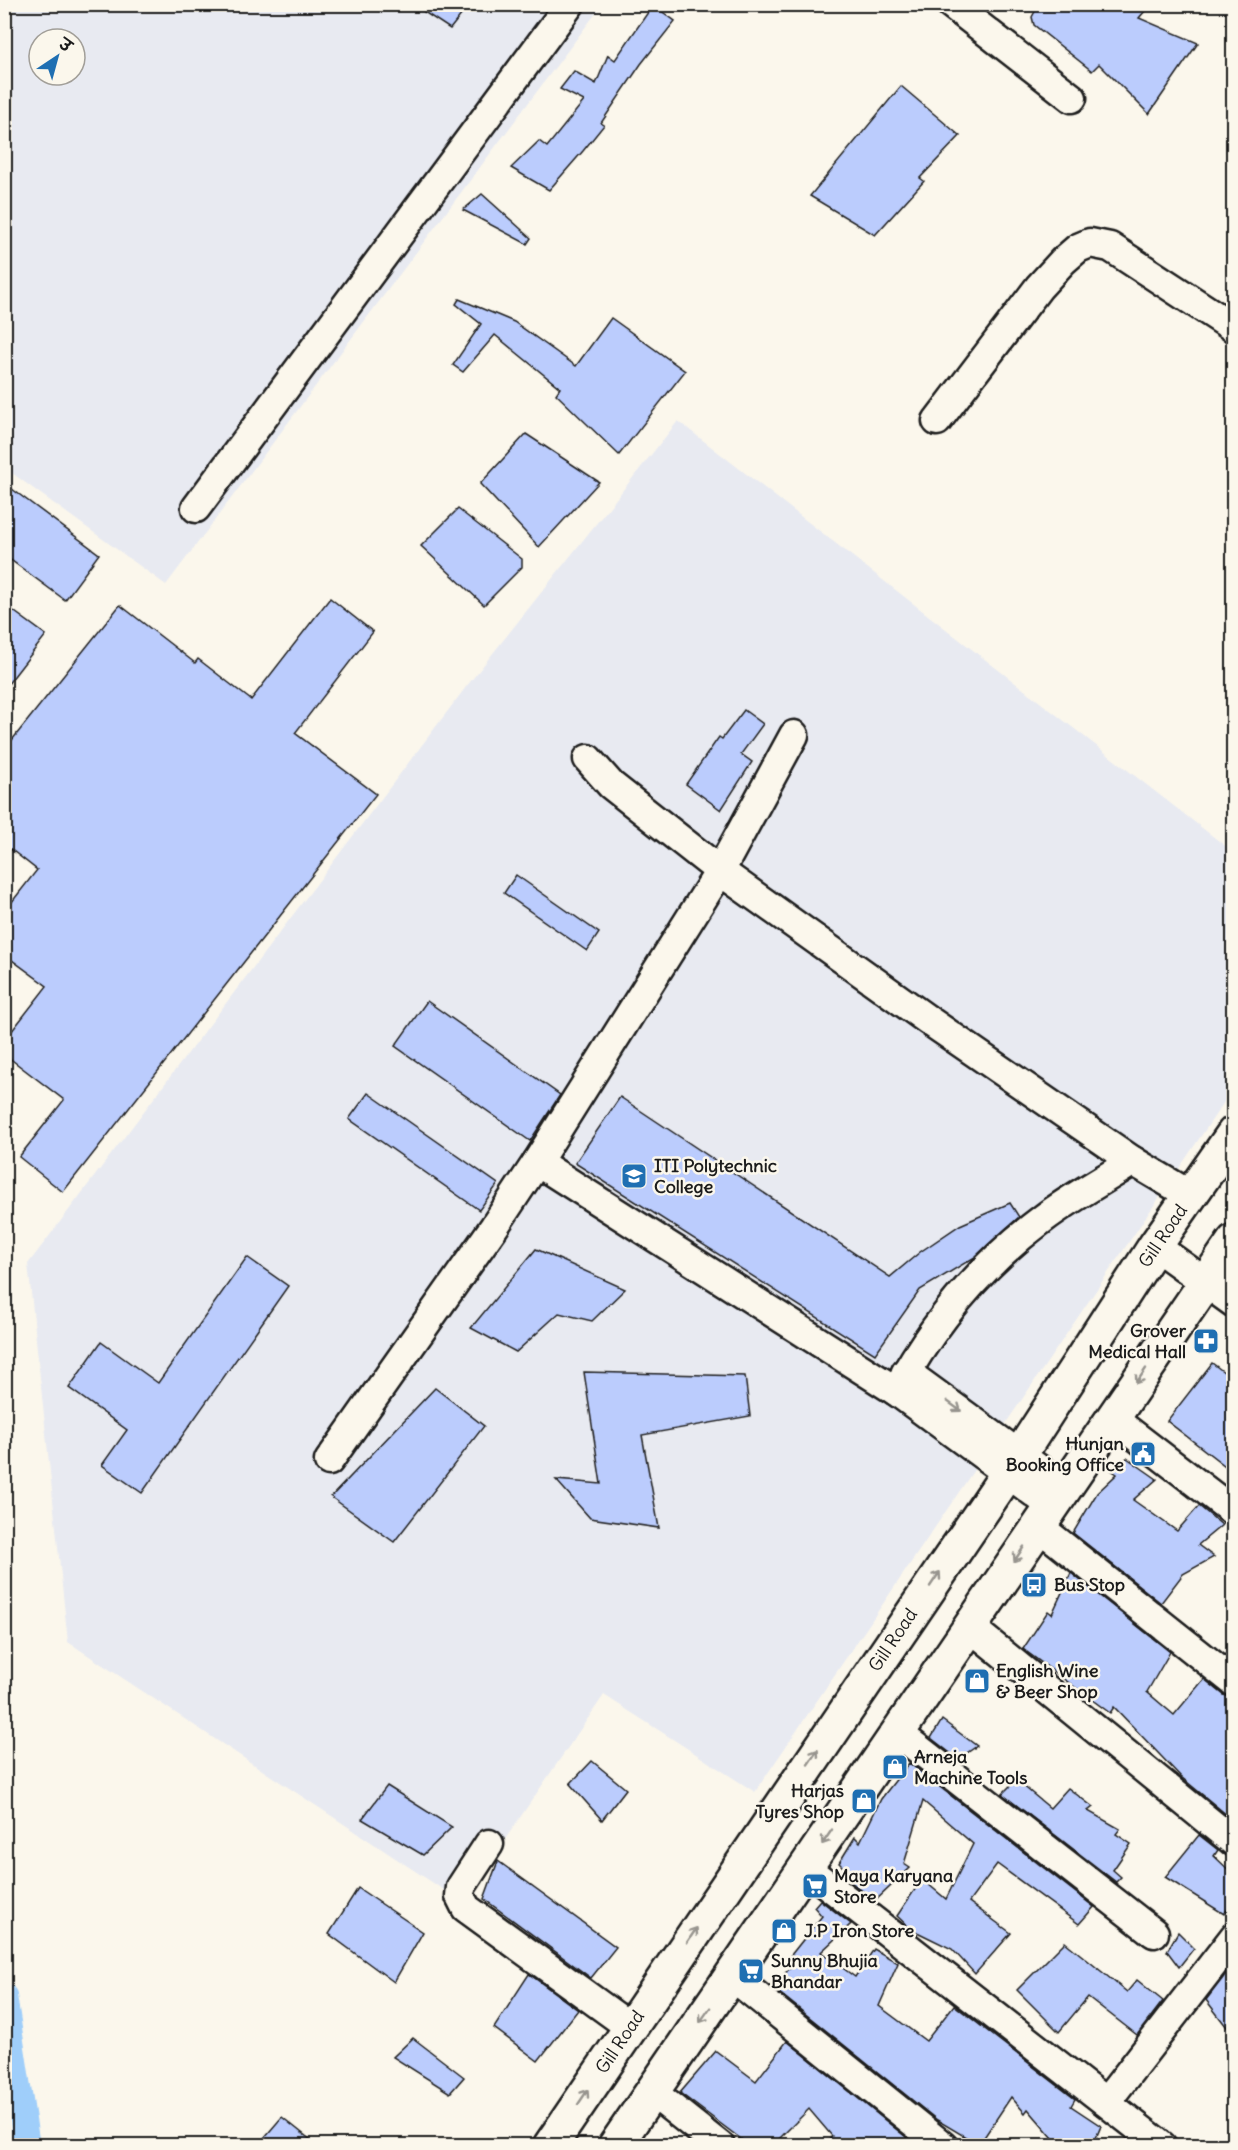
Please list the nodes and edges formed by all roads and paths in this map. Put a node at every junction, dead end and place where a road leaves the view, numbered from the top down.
1 (570, 4) edge
2 (951, 4) edge
3 (1072, 98) dead end
4 (1233, 328) edge
5 (937, 421) dead end
6 (196, 508) dead end
7 (794, 735) dead end
8 (588, 759) dead end
9 (720, 871) junction
10 (1233, 1133) edge
11 (1133, 1161) junction
12 (537, 1162) junction
13 (1190, 1195) junction
14 (1233, 1241) edge
15 (1155, 1246) junction
16 (1206, 1281) junction
17 (1233, 1303) edge
18 (902, 1381) junction
19 (1112, 1418) junction
20 (328, 1461) dead end
21 (1014, 1463) junction
22 (1052, 1507) junction
23 (1233, 1512) edge
24 (970, 1627) junction
25 (1233, 1682) edge
26 (898, 1733) junction
27 (1233, 1842) edge
28 (489, 1844) dead end
29 (806, 1868) junction
30 (1154, 1933) dead end
31 (1233, 1936) edge
32 (732, 1976) junction
33 (630, 2026) junction
34 (652, 2092) junction
35 (1106, 2102) junction
36 (550, 2145) edge
37 (615, 2145) edge
38 (720, 2145) edge
39 (943, 2145) edge
40 (1162, 2145) edge

1 - 6 street
2 - 3 street
4 - 5 street
7 - 9 street
8 - 9 street
9 - 11 street
9 - 12 street
10 - 13 main road, Gill Road
11 - 13 street
11 - 18 street
12 - 18 street
12 - 20 street
13 - 15 main road, Gill Road
14 - 16 main road
15 - 16 street
15 - 21 main road, Gill Road
16 - 17 street
16 -> 19 main road
18 - 21 street
19 - 22 main road
19 - 23 street
21 - 22 street
33 -> 21 main road, Gill Road
22 -> 24 main road
22 - 25 street
24 - 26 main road
24 - 27 street
26 -> 29 main road
26 - 30 street
28 - 33 street
29 - 32 main road
29 - 35 street
31 - 35 street
32 -> 34 main road
32 - 39 street
36 -> 33 main road, Gill Road
34 - 37 main road
34 - 38 street
35 - 40 street

